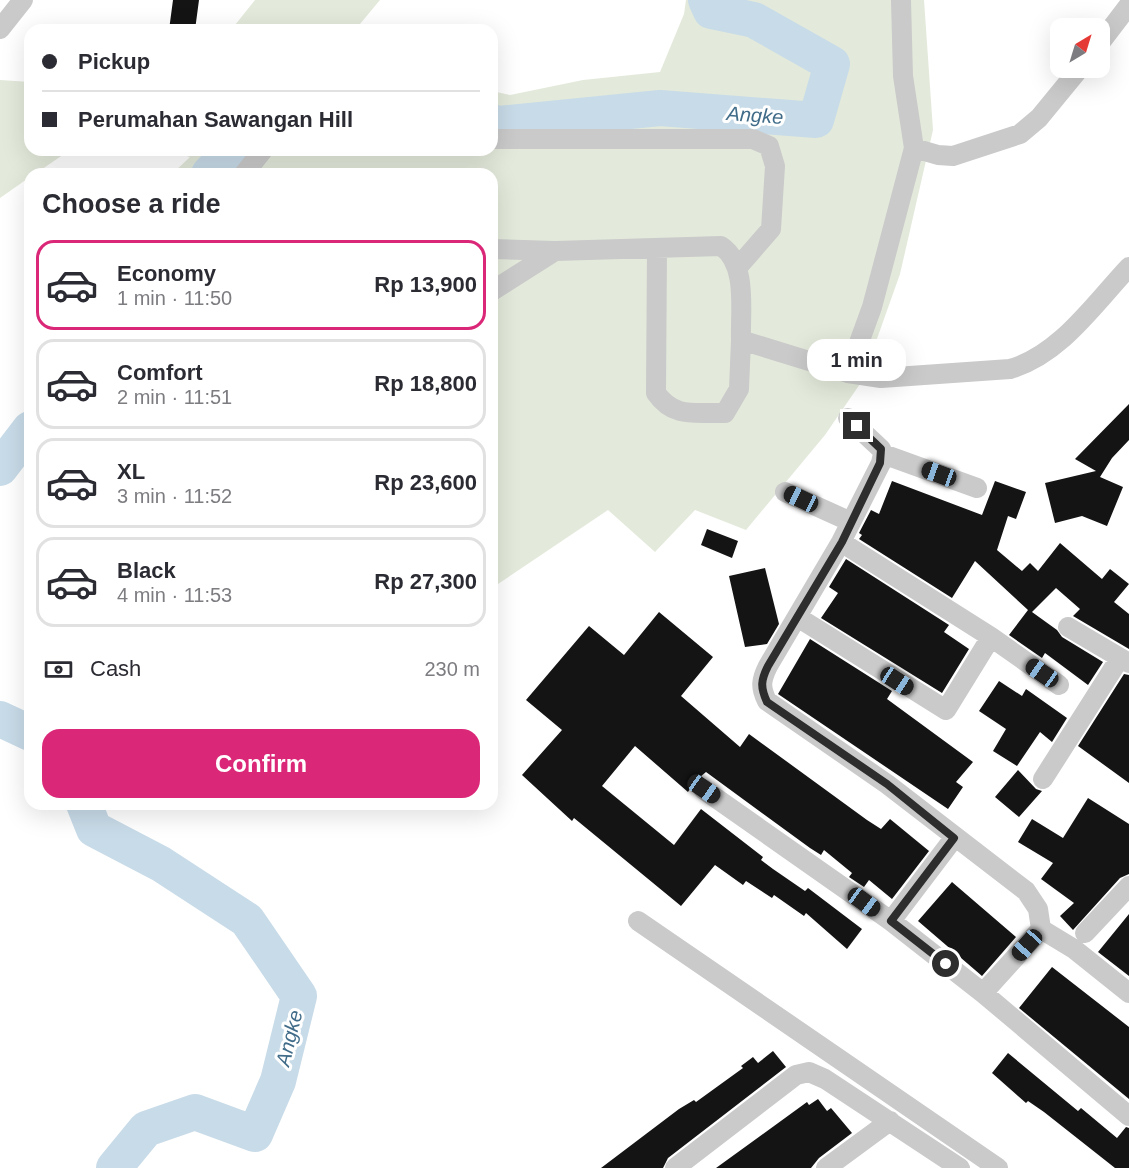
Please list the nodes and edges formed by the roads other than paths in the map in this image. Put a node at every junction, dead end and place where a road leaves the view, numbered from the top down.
1 (22, 0) edge
2 (901, 0) edge
3 (1129, 5) edge
4 (0, 29) edge
5 (1110, 30) edge
6 (1072, 78) edge
7 (498, 139) edge
8 (914, 148) junction
9 (258, 156) edge
10 (249, 168) edge
11 (657, 248) junction
12 (498, 249) edge
13 (555, 251) junction
14 (738, 267) junction
15 (1129, 267) edge
16 (498, 287) edge
17 (741, 340) junction
18 (848, 373) junction
19 (848, 418) dead end
20 (883, 454) junction
21 (977, 488) dead end
22 (785, 492) dead end
23 (851, 522) junction
24 (842, 542) junction
25 (799, 618) junction
26 (1068, 627) dead end
27 (991, 637) junction
28 (1124, 660) edge
29 (1059, 685) dead end
30 (1043, 779) dead end
31 (704, 789) dead end
32 (954, 838) junction
33 (1129, 886) edge
34 (638, 921) dead end
35 (891, 921) junction
36 (1041, 929) junction
37 (1085, 933) dead end
38 (983, 993) junction
39 (1129, 993) edge
40 (1129, 1116) edge
41 (890, 1121) junction
42 (675, 1168) edge
43 (826, 1168) edge
44 (960, 1168) edge
45 (998, 1168) edge

1 - 4 street
2 - 8 street
3 - 5 street
6 - 8 street
7 - 14 street
8 - 18 street
9 - 10 street
11 - 13 street
11 - 14 street
11 - 17 street
12 - 13 street
13 - 16 street
14 - 17 street
15 - 18 street
17 - 18 street
19 - 20 street
20 - 21 street
20 - 23 street
22 - 23 street
23 - 24 street
24 - 25 street
24 - 27 street
25 - 27 street
25 - 32 street
26 - 28 street
27 - 29 street
28 - 30 street
31 - 35 street
32 - 35 street
32 - 36 street
33 - 37 street
34 - 45 street
35 - 38 street
36 - 38 street
36 - 39 street
38 - 40 street
41 - 42 street
41 - 43 street
41 - 44 street

